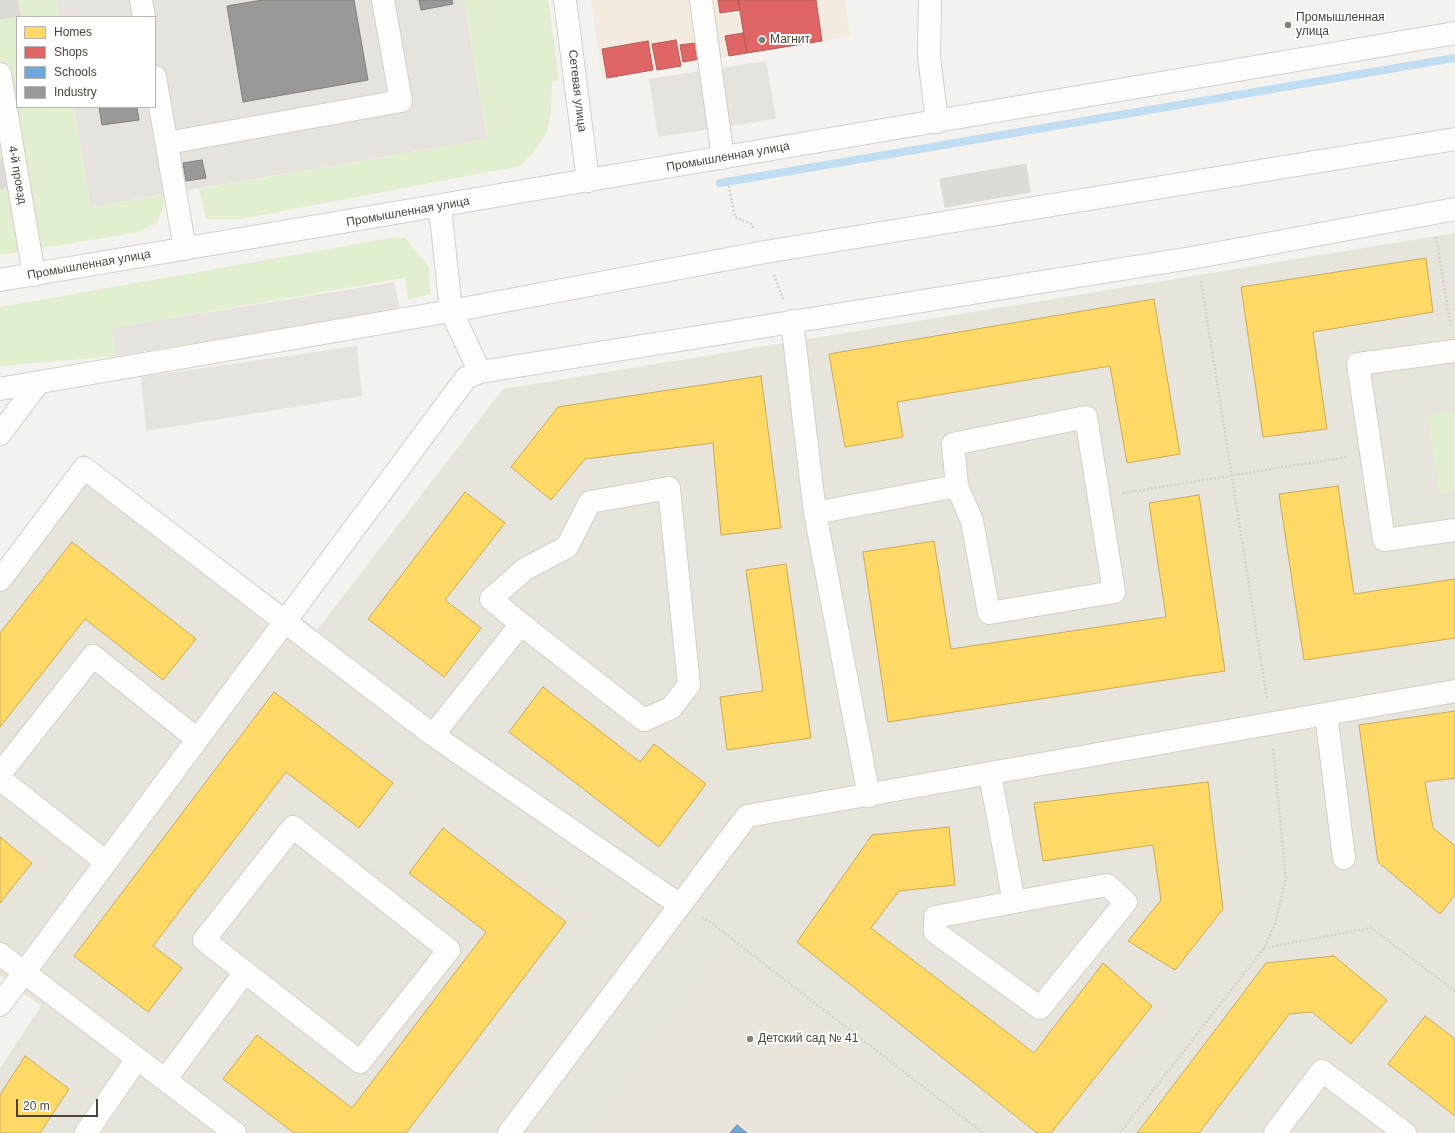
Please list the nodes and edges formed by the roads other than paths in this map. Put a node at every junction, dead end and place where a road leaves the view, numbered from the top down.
1 (141, 0) edge
2 (383, 0) edge
3 (565, 0) edge
4 (701, 0) edge
5 (930, 0) edge
6 (144, 16) edge
7 (1455, 33) edge
8 (0, 74) edge
9 (156, 83) edge
10 (937, 122) junction
11 (1455, 139) edge
12 (166, 143) junction
13 (723, 158) junction
14 (588, 181) junction
15 (440, 206) junction
16 (1455, 209) edge
17 (185, 249) junction
18 (34, 275) junction
19 (0, 280) edge
20 (451, 311) junction
21 (792, 321) junction
22 (1455, 351) edge
23 (480, 372) junction
24 (39, 382) junction
25 (0, 389) edge
26 (0, 434) edge
27 (957, 486) junction
28 (815, 513) junction
29 (1455, 530) edge
30 (0, 580) edge
31 (285, 622) junction
32 (521, 624) junction
33 (1455, 692) edge
34 (1326, 714) junction
35 (432, 735) junction
36 (197, 739) junction
37 (0, 774) edge
38 (990, 774) junction
39 (0, 779) edge
40 (869, 796) junction
41 (1344, 858) dead end
42 (106, 862) junction
43 (1014, 902) junction
44 (680, 906) junction
45 (0, 954) edge
46 (245, 972) junction
47 (24, 973) junction
48 (0, 1005) edge
49 (137, 1059) junction
50 (165, 1080) junction
51 (86, 1133) edge
52 (235, 1133) edge
53 (509, 1133) edge
54 (1276, 1133) edge
55 (1405, 1133) edge

1 - 6 street
2 - 12 street
3 - 14 street, Сетевая улица
4 - 13 street
5 - 10 street
7 - 10 street, Промышленная улица
8 - 18 street, 4-й проезд
9 - 12 street
10 - 13 street, Промышленная улица
11 - 20 street
12 - 17 street
13 - 14 street, Промышленная улица
14 - 15 street, Промышленная улица
15 - 17 street, Промышленная улица
15 - 20 street
16 - 21 street
17 - 18 street, Промышленная улица
18 - 19 street, Промышленная улица
20 - 23 street
20 - 24 street
21 - 23 street
21 - 28 street
22 - 29 street
23 - 31 street
24 - 25 street
24 - 26 street
27 - 27 street
27 - 28 street
28 - 40 street
30 - 31 street
31 - 35 street
31 - 36 street
32 - 32 street
32 - 35 street
33 - 34 street
34 - 38 street
34 - 41 street
35 - 44 street
36 - 37 street
36 - 42 street
38 - 40 street
38 - 43 street
39 - 42 street
40 - 44 street
42 - 47 street
43 - 43 street
44 - 53 street
45 - 47 street
46 - 46 street
46 - 50 street
47 - 48 street
47 - 49 street
49 - 50 street
49 - 51 street
50 - 52 street
54 - 55 street

